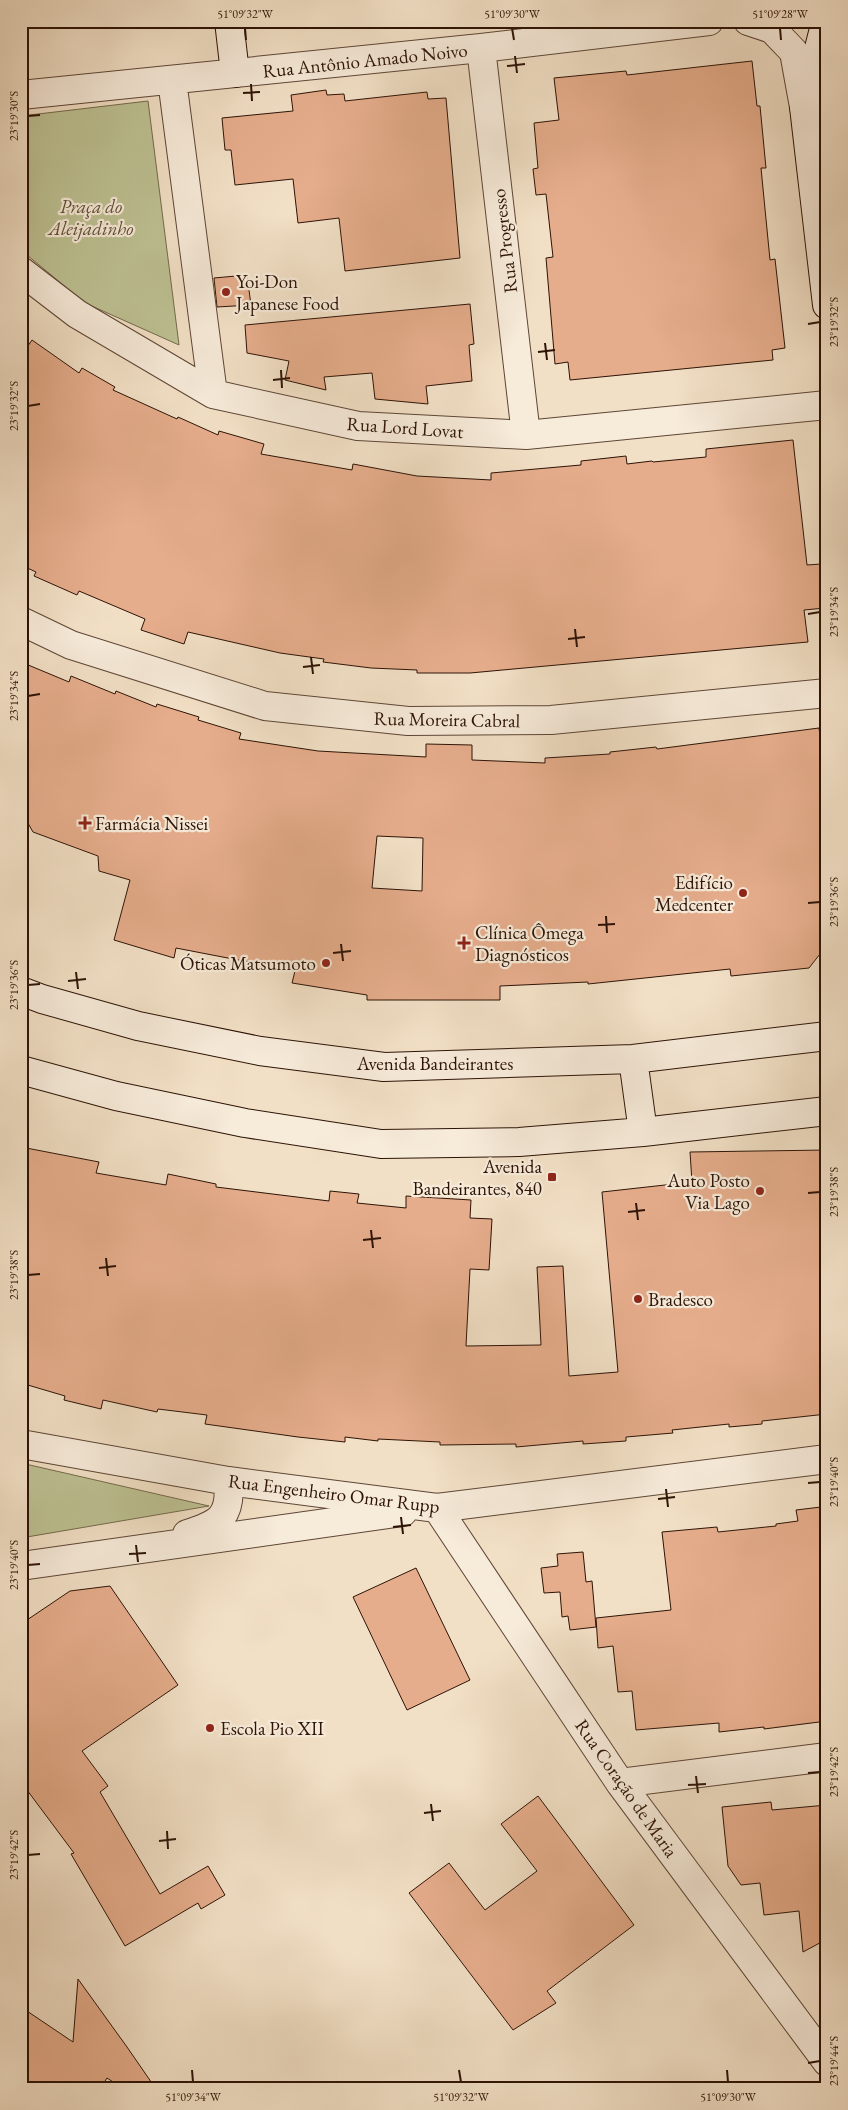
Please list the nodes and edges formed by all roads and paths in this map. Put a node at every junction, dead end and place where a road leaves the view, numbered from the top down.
1 (229, 21) edge
2 (709, 21) edge
3 (748, 21) edge
4 (826, 21) edge
5 (481, 48) junction
6 (235, 73) junction
7 (172, 80) junction
8 (21, 95) edge
9 (815, 110) edge
10 (21, 271) edge
11 (827, 305) edge
12 (213, 394) junction
13 (827, 405) edge
14 (526, 434) junction
15 (21, 621) edge
16 (827, 693) edge
17 (21, 991) edge
18 (827, 1036) edge
19 (633, 1059) junction
20 (21, 1070) edge
21 (827, 1111) edge
22 (643, 1132) junction
23 (21, 1444) edge
24 (827, 1459) edge
25 (228, 1481) junction
26 (437, 1508) junction
27 (136, 1551) junction
28 (21, 1566) edge
29 (827, 1756) edge
30 (620, 1782) junction
31 (827, 2062) edge

1 - 6 street
2 - 5 street, Rua Antônio Amado Noivo
3 - 9 street
4 - 9 street
5 - 6 street, Rua Antônio Amado Noivo
5 - 14 street, Rua Progresso
6 - 7 street, Rua Antônio Amado Noivo
7 - 8 street, Rua Antônio Amado Noivo
7 - 12 street
9 - 11 street
10 - 12 street, Rua Lord Lovat
12 - 14 street, Rua Lord Lovat
13 - 14 street, Rua Lord Lovat
15 - 16 street, Rua Moreira Cabral
17 - 19 street, Avenida Bandeirantes
18 - 19 street, Avenida Bandeirantes
19 - 22 street
20 - 22 street
21 - 22 street
23 - 25 street, Rua Engenheiro Omar Rupp
24 - 26 street, Rua Engenheiro Omar Rupp
25 - 26 street, Rua Engenheiro Omar Rupp
25 - 27 street
26 - 27 street
26 - 30 street, Rua Coração de Maria
27 - 28 street
29 - 30 street
30 - 31 street, Rua Coração de Maria

